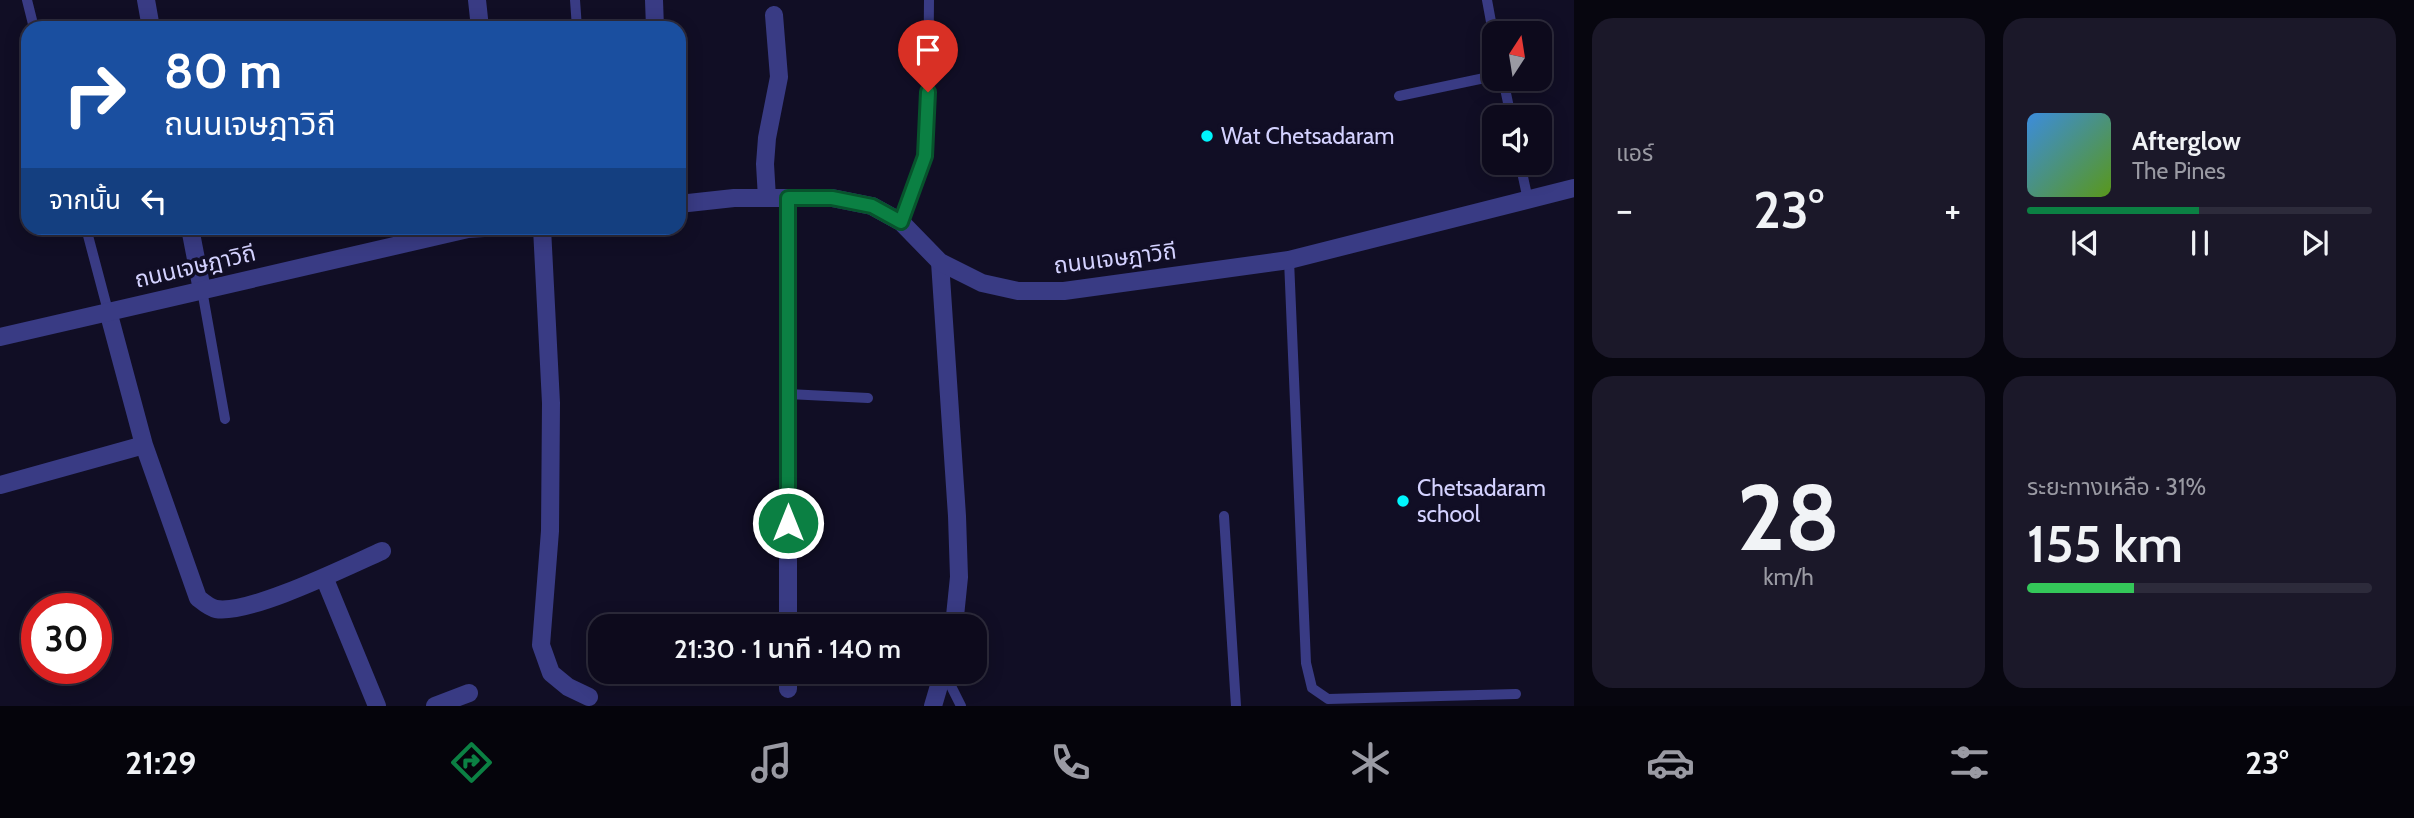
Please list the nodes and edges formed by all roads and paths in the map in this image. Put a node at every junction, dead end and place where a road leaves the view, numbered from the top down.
1 (27, 0) edge
2 (146, 0) edge
3 (477, 0) edge
4 (575, 0) edge
5 (654, 0) edge
6 (929, 0) edge
7 (1487, 0) edge
8 (774, 15) dead end
9 (32, 21) edge
10 (150, 21) edge
11 (479, 21) edge
12 (576, 21) edge
13 (655, 21) edge
14 (1491, 21) edge
15 (1482, 79) edge
16 (1399, 96) dead end
17 (1523, 175) edge
18 (1571, 189) edge
19 (767, 198) junction
20 (788, 198) junction
21 (1528, 200) junction
22 (686, 203) edge
23 (901, 222) junction
24 (88, 235) edge
25 (191, 235) edge
26 (442, 235) edge
27 (542, 235) edge
28 (1289, 260) junction
29 (940, 262) junction
30 (202, 290) junction
31 (108, 311) junction
32 (0, 337) edge
33 (788, 394) junction
34 (868, 398) dead end
35 (225, 419) dead end
36 (144, 445) junction
37 (0, 485) edge
38 (1224, 516) dead end
39 (382, 551) dead end
40 (324, 577) junction
41 (788, 614) edge
42 (955, 614) edge
43 (939, 684) edge
44 (949, 684) edge
45 (469, 693) dead end
46 (1516, 694) dead end
47 (589, 697) dead end
48 (377, 706) edge
49 (435, 706) edge
50 (933, 706) edge
51 (961, 706) edge
52 (1236, 706) edge

1 - 9 lane
2 - 10 street
3 - 11 street
4 - 12 lane
5 - 13 street
6 - 23 lane
7 - 14 lane
8 - 19 street
15 - 16 lane
17 - 21 lane
18 - 21 street, ถนนเจษฎาวิถี
19 - 20 street, ถนนเจษฎาวิถี
19 - 22 street, ถนนเจษฎาวิถี
20 - 23 street, ถนนเจษฎาวิถี
20 - 33 street
21 - 28 street, ถนนเจษฎาวิถี
23 - 29 street, ถนนเจษฎาวิถี
24 - 31 lane
25 - 30 street
26 - 30 street, ถนนเจษฎาวิถี
27 - 47 street
28 - 29 street, ถนนเจษฎาวิถี
28 - 46 lane
29 - 42 street
30 - 31 street, ถนนเจษฎาวิถี
30 - 35 lane
31 - 32 street, ถนนเจษฎาวิถี
31 - 36 street
33 - 34 lane
33 - 41 street
36 - 37 street
36 - 40 street
38 - 52 lane
39 - 40 street
40 - 48 street
43 - 50 street
44 - 51 lane
45 - 49 street

